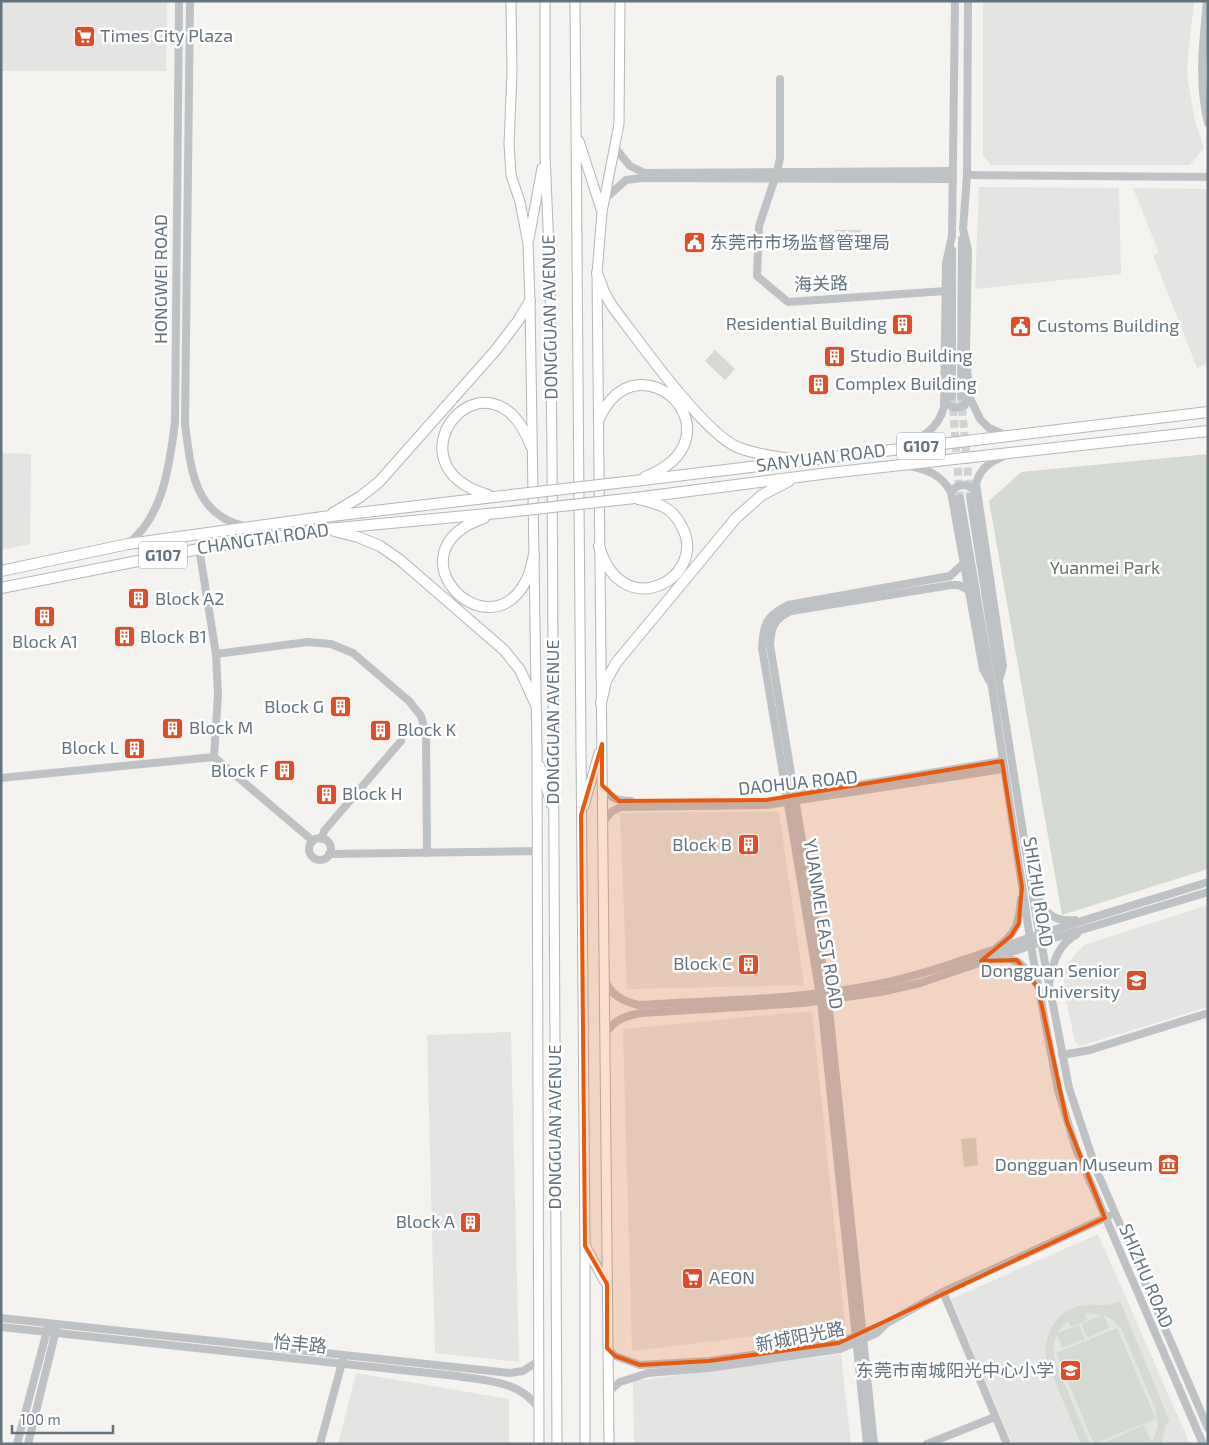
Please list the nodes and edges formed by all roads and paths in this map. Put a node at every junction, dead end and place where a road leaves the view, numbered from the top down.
1 (180, 1) edge
2 (190, 1) edge
3 (511, 1) edge
4 (545, 1) edge
5 (575, 1) edge
6 (620, 1) edge
7 (955, 1) edge
8 (968, 1) edge
9 (1207, 1) edge
10 (780, 79) dead end
11 (1208, 123) edge
12 (576, 132) junction
13 (616, 150) junction
14 (545, 155) junction
15 (776, 175) junction
16 (953, 175) junction
17 (967, 175) junction
18 (1208, 177) edge
19 (605, 199) junction
20 (602, 212) junction
21 (952, 236) junction
22 (528, 244) junction
23 (598, 272) junction
24 (946, 292) junction
25 (530, 301) junction
26 (965, 396) junction
27 (948, 398) junction
28 (1208, 412) edge
29 (599, 419) junction
30 (1208, 431) edge
31 (1005, 435) junction
32 (531, 446) junction
33 (899, 449) junction
34 (1009, 454) junction
35 (800, 461) junction
36 (908, 465) junction
37 (799, 476) junction
38 (634, 481) junction
39 (951, 492) junction
40 (973, 494) junction
41 (494, 497) junction
42 (635, 498) junction
43 (960, 498) tunnel mouth
44 (498, 513) junction
45 (323, 517) junction
46 (248, 527) junction
47 (326, 529) junction
48 (128, 544) junction
49 (599, 546) junction
50 (199, 548) junction
51 (534, 555) junction
52 (964, 564) junction
53 (1, 571) edge
54 (1, 588) edge
55 (968, 590) junction
56 (216, 654) junction
57 (990, 681) junction
58 (601, 703) junction
59 (536, 705) junction
60 (401, 741) dead end
61 (602, 744) junction
62 (537, 753) junction
63 (214, 757) junction
64 (1003, 765) junction
65 (1, 778) edge
66 (602, 785) junction
67 (792, 799) junction
68 (581, 815) junction
69 (554, 817) junction
70 (602, 824) junction
71 (322, 839) junction
72 (313, 841) junction
73 (537, 851) junction
74 (427, 853) junction
75 (329, 854) junction
76 (1208, 882) edge
77 (1032, 884) junction
78 (1022, 887) junction
79 (1208, 892) edge
80 (1087, 919) junction
81 (1090, 928) junction
82 (1040, 938) junction
83 (1031, 942) junction
84 (988, 957) junction
85 (604, 977) junction
86 (1049, 984) junction
87 (1038, 988) junction
88 (824, 997) junction
89 (1208, 1013) edge
90 (604, 1035) junction
91 (1062, 1055) junction
92 (1115, 1213) junction
93 (1105, 1218) junction
94 (585, 1246) junction
95 (607, 1284) junction
96 (943, 1292) junction
97 (1, 1318) edge
98 (1, 1327) edge
99 (52, 1329) junction
100 (860, 1337) junction
101 (607, 1348) junction
102 (344, 1354) junction
103 (540, 1360) junction
104 (342, 1363) junction
105 (608, 1392) junction
106 (540, 1411) junction
107 (995, 1417) junction
108 (1208, 1428) edge
109 (539, 1443) edge
110 (17, 1444) edge
111 (28, 1444) edge
112 (320, 1444) edge
113 (557, 1444) edge
114 (585, 1444) edge
115 (608, 1444) edge
116 (867, 1444) edge
117 (874, 1444) edge
118 (927, 1444) edge
119 (1007, 1444) edge
120 (1203, 1444) edge

1 - 48 street, HONGWEI ROAD
2 - 46 street, HONGWEI ROAD
3 - 22 main road
4 - 14 main road, DONGGUAN AVENUE
5 - 12 main road, DONGGUAN AVENUE
6 - 13 main road
7 - 16 street
8 - 17 street
9 - 11 street
10 - 15 street, 海关路
12 - 20 main road
12 - 68 main road, DONGGUAN AVENUE
13 - 15 street
13 - 19 main road
14 - 22 main road
14 - 69 main road, DONGGUAN AVENUE
15 - 16 street
15 - 19 street
15 - 24 street, 海关路
16 - 21 street
17 - 18 street
17 - 26 street
19 - 20 main road
20 - 23 main road
21 - 24 street
21 - 27 street
22 - 25 main road
23 - 29 main road
23 - 35 highway
24 - 27 street
25 - 32 main road
25 - 45 highway
26 - 27 street
26 - 31 street
27 - 33 street
28 - 31 highway, SANYUAN ROAD / G107
29 - 38 highway
29 - 49 main road
30 - 34 highway, SANYUAN ROAD / G107
31 - 33 highway, SANYUAN ROAD / G107
32 - 41 highway
32 - 51 main road
33 - 35 highway, SANYUAN ROAD / G107
34 - 36 highway, SANYUAN ROAD / G107
34 - 40 street
35 - 38 highway, SANYUAN ROAD / G107
36 - 37 highway, SANYUAN ROAD / G107
36 - 39 street
37 - 42 highway, SANYUAN ROAD / G107
37 - 58 highway
38 - 41 highway, SANYUAN ROAD / G107, bridge
39 - 40 street
39 - 52 street
40 - 77 street, SHIZHU ROAD
41 - 45 highway, CHANGTAI ROAD / G107
42 - 44 highway, SANYUAN ROAD / G107, bridge
42 - 49 highway
43 - 57 street, SHIZHU ROAD
44 - 47 highway, CHANGTAI ROAD / G107
44 - 51 highway
45 - 46 highway, CHANGTAI ROAD / G107
46 - 48 highway, CHANGTAI ROAD / G107
47 - 50 highway, CHANGTAI ROAD / G107
47 - 59 highway
48 - 53 highway, CHANGTAI ROAD / G107
49 - 58 main road
50 - 54 highway, CHANGTAI ROAD / G107
50 - 56 street
51 - 59 main road
52 - 55 street
52 - 67 street, YUANMEI EAST ROAD
55 - 57 street
55 - 67 street, YUANMEI EAST ROAD
56 - 63 street
56 - 74 street
57 - 64 street, SHIZHU ROAD
58 - 61 main road
59 - 62 main road
60 - 71 street
61 - 66 main road
61 - 68 main road
62 - 69 main road
62 - 73 main road
63 - 65 street
63 - 72 street
64 - 67 street, DAOHUA ROAD
64 - 78 street, SHIZHU ROAD
66 - 67 street, DAOHUA ROAD
66 - 70 main road
67 - 70 street, DAOHUA ROAD
67 - 88 street, YUANMEI EAST ROAD
68 - 94 main road, DONGGUAN AVENUE
69 - 113 main road, DONGGUAN AVENUE
70 - 85 main road
71 - 72 street
71 - 75 street
72 - 75 street
73 - 74 street
73 - 103 main road
74 - 75 street
76 - 80 street
77 - 80 street
77 - 82 street, SHIZHU ROAD
78 - 83 street, SHIZHU ROAD
78 - 84 street
79 - 81 street
80 - 82 street
81 - 82 street
81 - 86 street
82 - 83 street
82 - 86 street, SHIZHU ROAD
83 - 84 street
83 - 87 street, SHIZHU ROAD
84 - 87 street
84 - 88 street
85 - 88 street
85 - 90 main road
86 - 91 street, SHIZHU ROAD
87 - 93 street, SHIZHU ROAD
88 - 90 street
88 - 100 street, YUANMEI EAST ROAD
89 - 91 street
90 - 95 main road
91 - 92 street, SHIZHU ROAD
92 - 93 street, 新城阳光路
92 - 108 street, SHIZHU ROAD
93 - 96 street, 新城阳光路
93 - 120 street, SHIZHU ROAD
94 - 95 main road
94 - 114 main road, DONGGUAN AVENUE
95 - 101 main road
96 - 100 street, 新城阳光路
96 - 107 street
97 - 99 street
98 - 99 street
99 - 102 street, 怡丰路
99 - 104 street, 怡丰路
99 - 110 street
99 - 111 street
100 - 101 street, 新城阳光路
100 - 105 street, 新城阳光路
100 - 116 street, YUANMEI EAST ROAD
100 - 117 street, YUANMEI EAST ROAD
101 - 105 main road
102 - 103 street, 怡丰路
102 - 104 street
103 - 106 main road
104 - 106 street, 怡丰路
104 - 112 street
105 - 115 main road
106 - 109 main road
107 - 118 street
107 - 119 street

